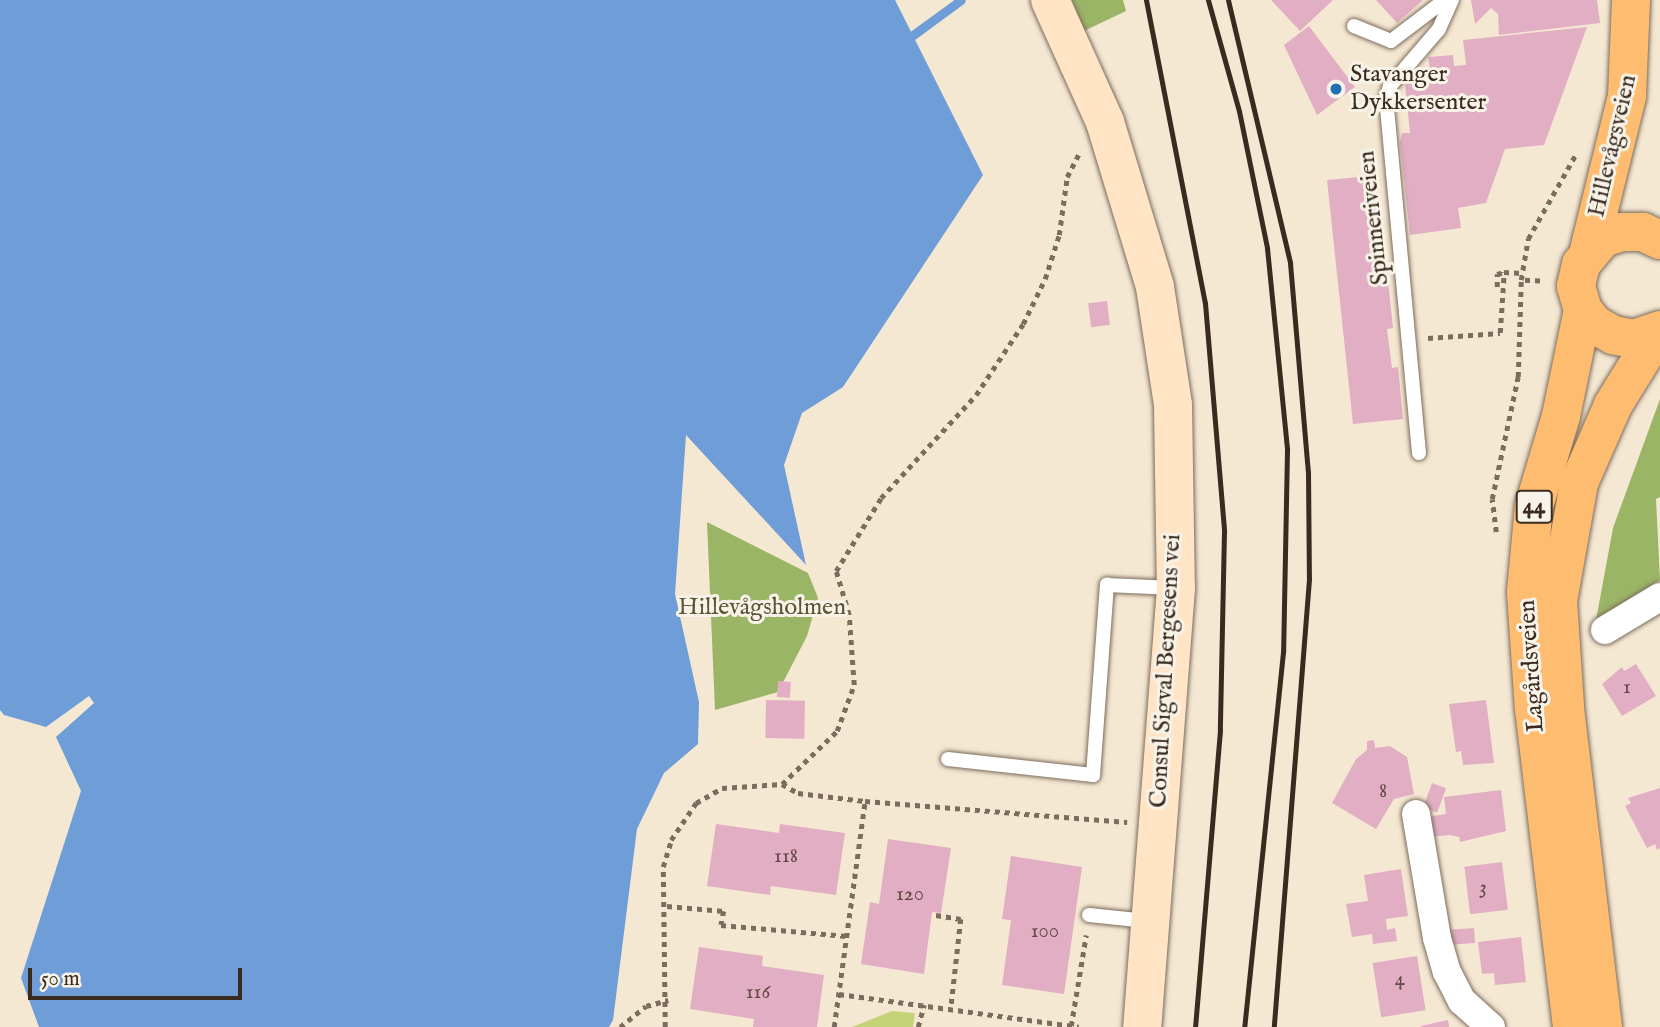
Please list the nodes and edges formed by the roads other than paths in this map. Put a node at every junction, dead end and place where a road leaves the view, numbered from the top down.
1 (1050, 0) edge
2 (1445, 0) edge
3 (1452, 0) edge
4 (1630, 0) edge
5 (1354, 26) dead end
6 (1660, 240) edge
7 (1589, 250) junction
8 (1583, 310) junction
9 (1659, 331) edge
10 (1419, 453) dead end
11 (1176, 588) junction
12 (1660, 597) edge
13 (1605, 630) dead end
14 (948, 758) dead end
15 (1416, 814) dead end
16 (1089, 915) road end
17 (1149, 921) junction
18 (1142, 1027) edge
19 (1491, 1027) edge
20 (1572, 1027) edge
21 (1604, 1027) edge

1 - 11 street, Consul Sigval Bergesens vei
2 - 5 lane
3 - 10 lane, Spinneriveien
4 - 7 main road, Hillevågsveien / 44
6 - 7 main road
7 - 8 main road, 44
8 - 9 main road, 44
8 - 20 main road, Lagårdsveien / 44
9 - 21 main road, Lagårdsveien / 44
11 - 14 lane
11 - 17 street, Consul Sigval Bergesens vei
12 - 13 street
15 - 19 street
16 - 17 lane
17 - 18 street, Consul Sigval Bergesens vei

